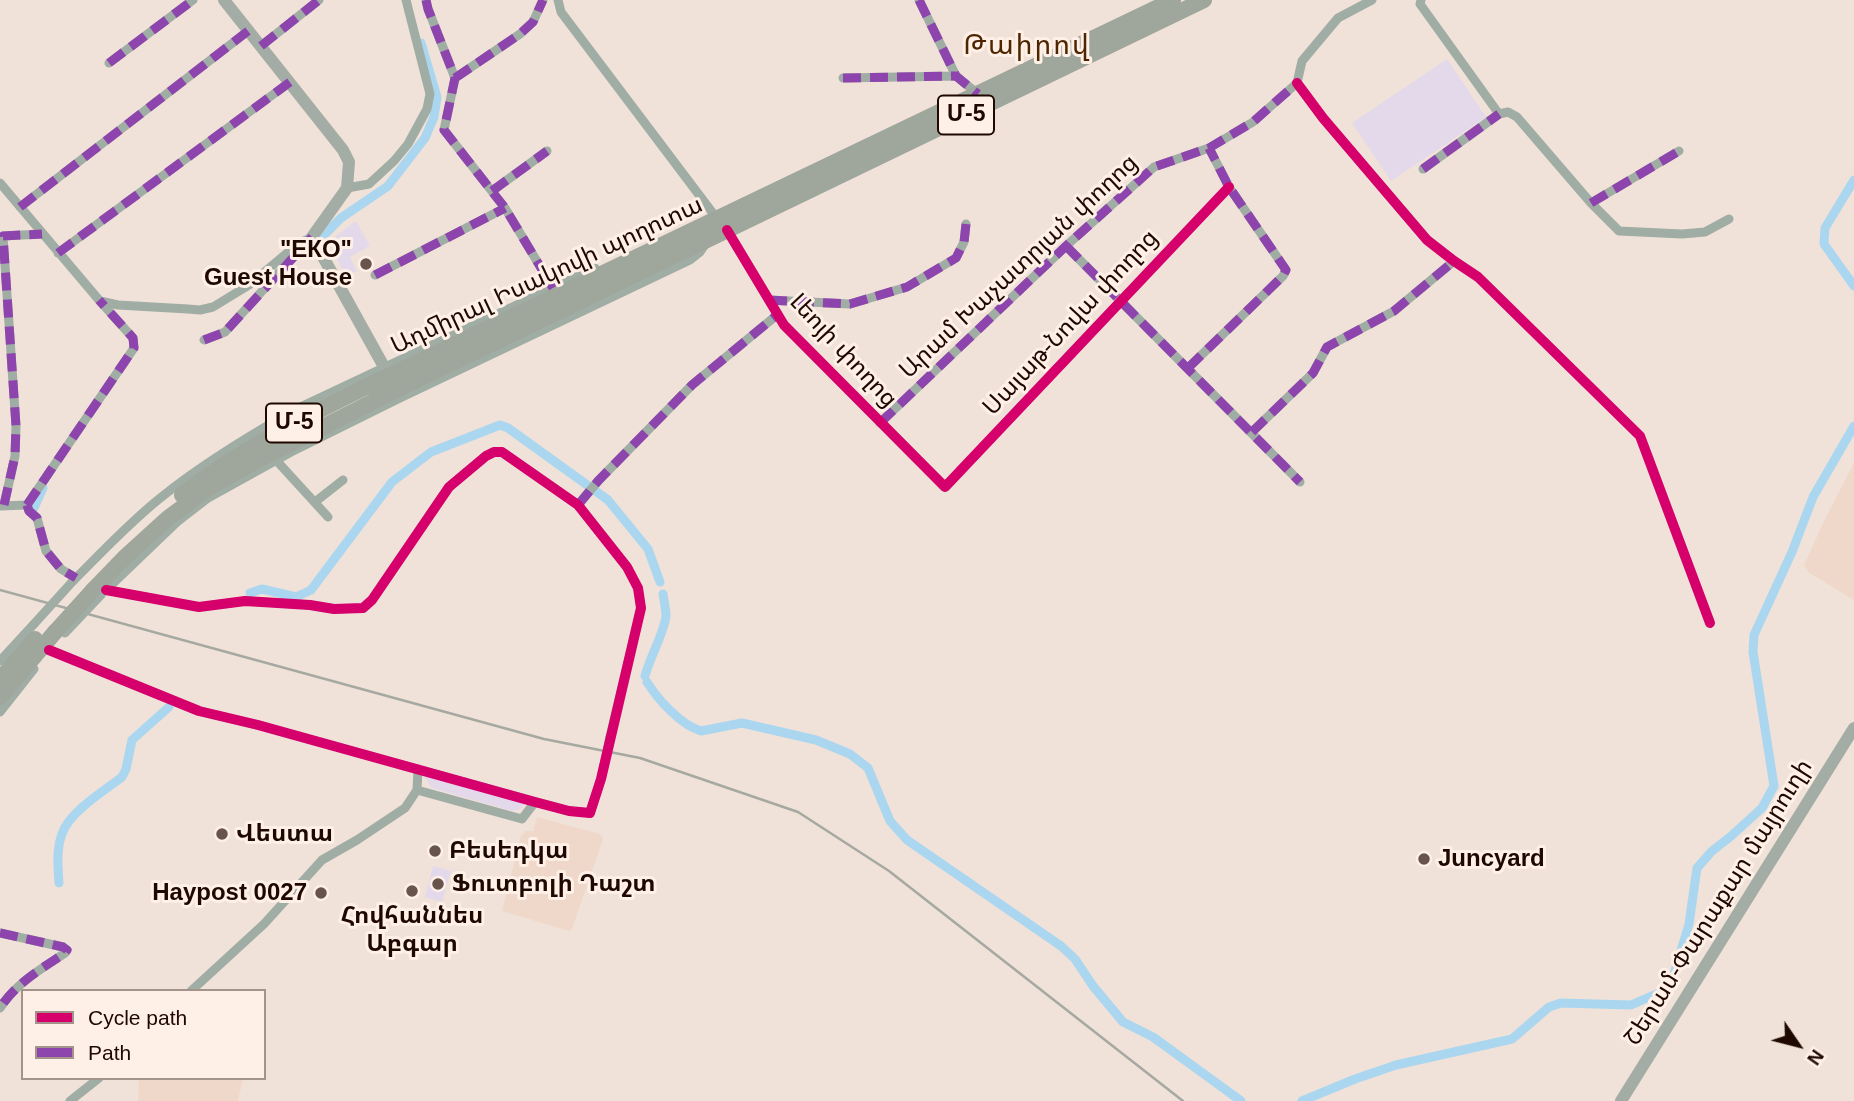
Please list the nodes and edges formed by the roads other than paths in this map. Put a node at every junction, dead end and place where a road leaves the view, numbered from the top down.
1 (193, 0) edge
2 (224, 0) edge
3 (319, 0) edge
4 (406, 0) edge
5 (426, 0) edge
6 (543, 0) edge
7 (558, 0) edge
8 (919, 0) edge
9 (1173, 0) edge
10 (1204, 0) edge
11 (1372, 0) edge
12 (1421, 0) edge
13 (1151, 5) edge
14 (248, 30) junction
15 (261, 46) junction
16 (109, 63) dead end
17 (956, 76) junction
18 (455, 78) junction
19 (843, 78) dead end
20 (290, 82) junction
21 (1297, 83) junction
22 (978, 94) junction
23 (1499, 114) junction
24 (1209, 148) junction
25 (547, 151) dead end
26 (1679, 151) dead end
27 (1423, 169) dead end
28 (0, 183) edge
29 (1229, 187) junction
30 (347, 188) junction
31 (492, 191) junction
32 (1591, 203) junction
33 (20, 207) junction
34 (505, 208) junction
35 (1729, 219) dead end
36 (966, 224) dead end
37 (715, 229) junction
38 (42, 234) junction
39 (312, 237) junction
40 (1066, 246) junction
41 (58, 253) junction
42 (1454, 261) junction
43 (375, 275) dead end
44 (553, 288) junction
45 (99, 300) junction
46 (769, 300) junction
47 (1121, 300) junction
48 (777, 315) junction
49 (204, 340) dead end
50 (1188, 368) junction
51 (392, 383) junction
52 (880, 423) junction
53 (1252, 432) junction
54 (273, 457) junction
55 (343, 480) dead end
56 (1300, 482) dead end
57 (945, 487) joint
58 (314, 502) junction
59 (27, 505) junction
60 (578, 505) junction
61 (2, 506) edge
62 (328, 517) dead end
63 (89, 587) junction
64 (1710, 623) dead end
65 (50, 629) junction
66 (49, 650) junction
67 (0, 662) edge
68 (0, 680) edge
69 (0, 697) edge
70 (0, 712) edge
71 (1854, 728) edge
72 (418, 769) junction
73 (417, 790) junction
74 (535, 802) junction
75 (0, 933) edge
76 (193, 989) edge
77 (0, 1008) edge
78 (96, 1080) edge
79 (70, 1101) edge
80 (1620, 1101) edge

1 - 16 street
2 - 14 street
3 - 15 street
4 - 30 street
5 - 18 street
6 - 18 street
7 - 37 street, Լեոյի փողոց
8 - 17 street
9 - 13 highway, Ադմիրալ Իսակովի պողոտա / Մ-5
10 - 37 highway, Ադմիրալ Իսակովի պողոտա / Մ-5
11 - 21 street
12 - 23 street
13 - 22 highway, Ադմիրալ Իսակովի պողոտա / Մ-5
14 - 15 street
14 - 33 street
15 - 20 street
17 - 19 street
17 - 22 street
18 - 31 street
20 - 30 street
20 - 41 street
21 - 24 street, Արամ Խաչատրյան փողոց
21 - 42 street
22 - 37 highway, Ադմիրալ Իսակովի պողոտա / Մ-5
23 - 27 street
23 - 32 street
24 - 29 street
24 - 40 street, Արամ Խաչատրյան փողոց
25 - 31 street
26 - 32 street
28 - 33 street
29 - 47 street, Սայաթ-Նովա փողոց
29 - 50 street
30 - 39 street
31 - 34 street
32 - 35 street
33 - 38 street
34 - 43 street
34 - 44 street
36 - 46 street
37 - 44 street
37 - 46 street, Լեոյի փողոց
37 - 51 highway, Ադմիրալ Իսակովի պողոտա / Մ-5
37 - 51 street
38 - 41 street
38 - 61 street
39 - 45 street
39 - 49 street
39 - 51 street
40 - 47 street
40 - 52 street, Արամ Խաչատրյան փողոց
41 - 45 street
42 - 53 street
42 - 64 street
44 - 51 street
45 - 59 street
46 - 48 street, Լեոյի փողոց
47 - 50 street
47 - 57 street, Սայաթ-Նովա փողոց
48 - 52 street, Լեոյի փողոց
48 - 60 street, Լեոյի փողոց
50 - 53 street
51 - 54 highway, Ադմիրալ Իսակովի պողոտա / Մ-5
51 - 63 highway, Ադմիրալ Իսակովի պողոտա / Մ-5
52 - 57 street, Լեոյի փողոց
53 - 56 street
54 - 58 street
54 - 63 highway, Ադմիրալ Իսակովի պողոտա / Մ-5
55 - 58 street
58 - 62 street
59 - 61 street
59 - 63 street
60 - 63 street
60 - 74 street, bridge
63 - 65 highway, Ադմիրալ Իսակովի պողոտա / Մ-5
65 - 66 street
65 - 67 street
65 - 68 highway, Ադմիրալ Իսակովի պողոտա / Մ-5
65 - 69 highway, Ադմիրալ Իսակովի պողոտա / Մ-5
66 - 70 street
66 - 72 street
71 - 80 street, Շերամ-Փարաքար մայրուղի
72 - 73 street
72 - 74 street
73 - 74 street
73 - 76 street
75 - 77 street
78 - 79 street

